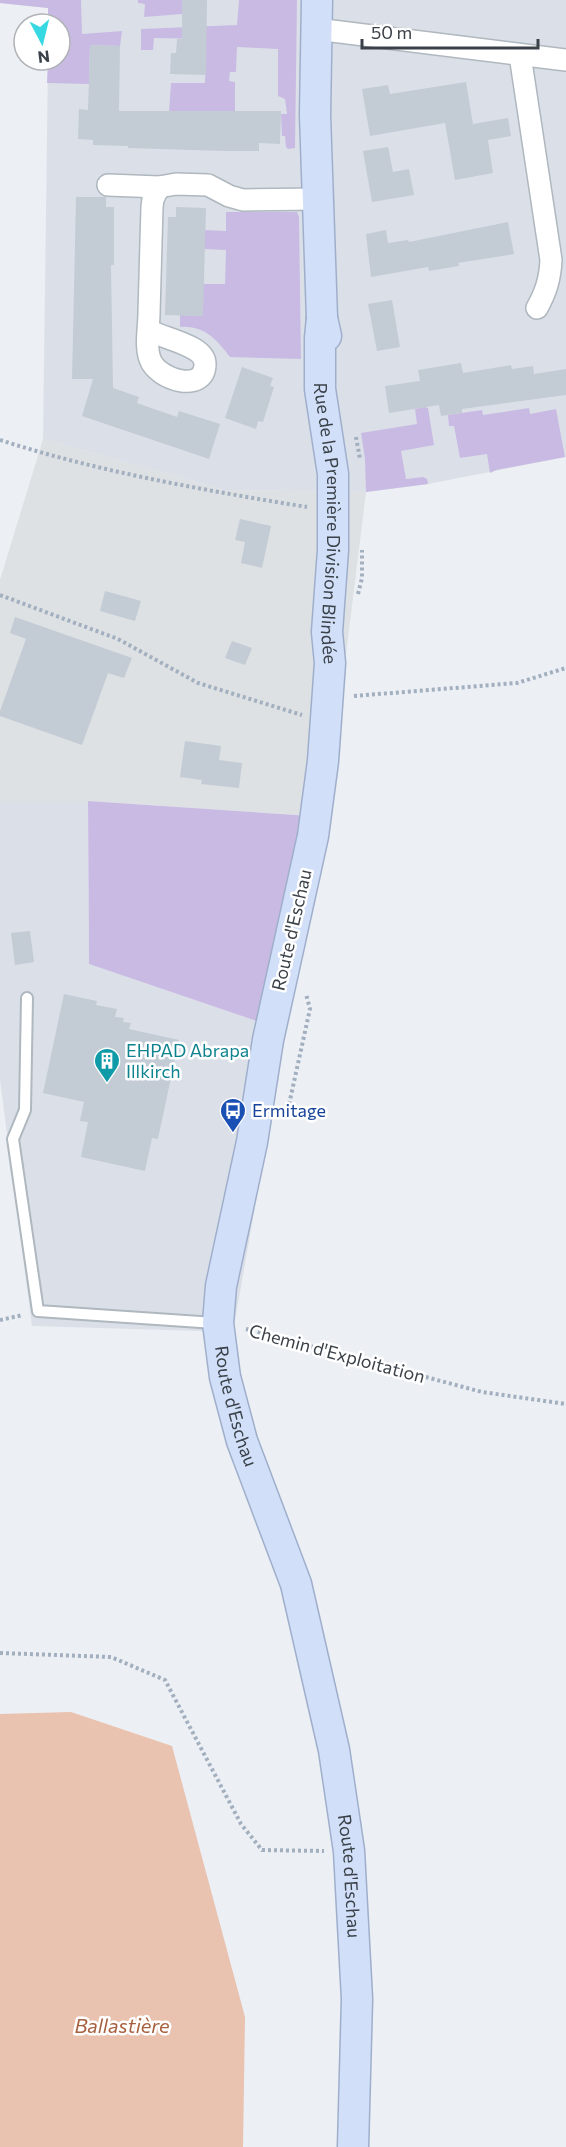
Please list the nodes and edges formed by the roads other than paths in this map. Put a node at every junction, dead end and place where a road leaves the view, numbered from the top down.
1 (316, 14) edge
2 (519, 55) junction
3 (566, 60) edge
4 (108, 185) dead end
5 (159, 187) junction
6 (318, 199) junction
7 (537, 308) dead end
8 (322, 318) junction
9 (149, 330) dead end
10 (330, 663) junction
11 (27, 998) dead end
12 (218, 1323) junction
13 (354, 2147) edge

1 - 2 street
1 - 6 main road, Rue de la Première Division Blindée
2 - 3 street
2 - 7 street
4 - 5 street
5 - 6 street
5 - 9 street
6 - 8 main road, Rue de la Première Division Blindée
8 - 10 main road, Rue de la Première Division Blindée
8 - 10 main road, Rue de la Première Division Blindée
10 - 12 main road, Route d'Eschau
11 - 12 lane
12 - 13 main road, Route d'Eschau

